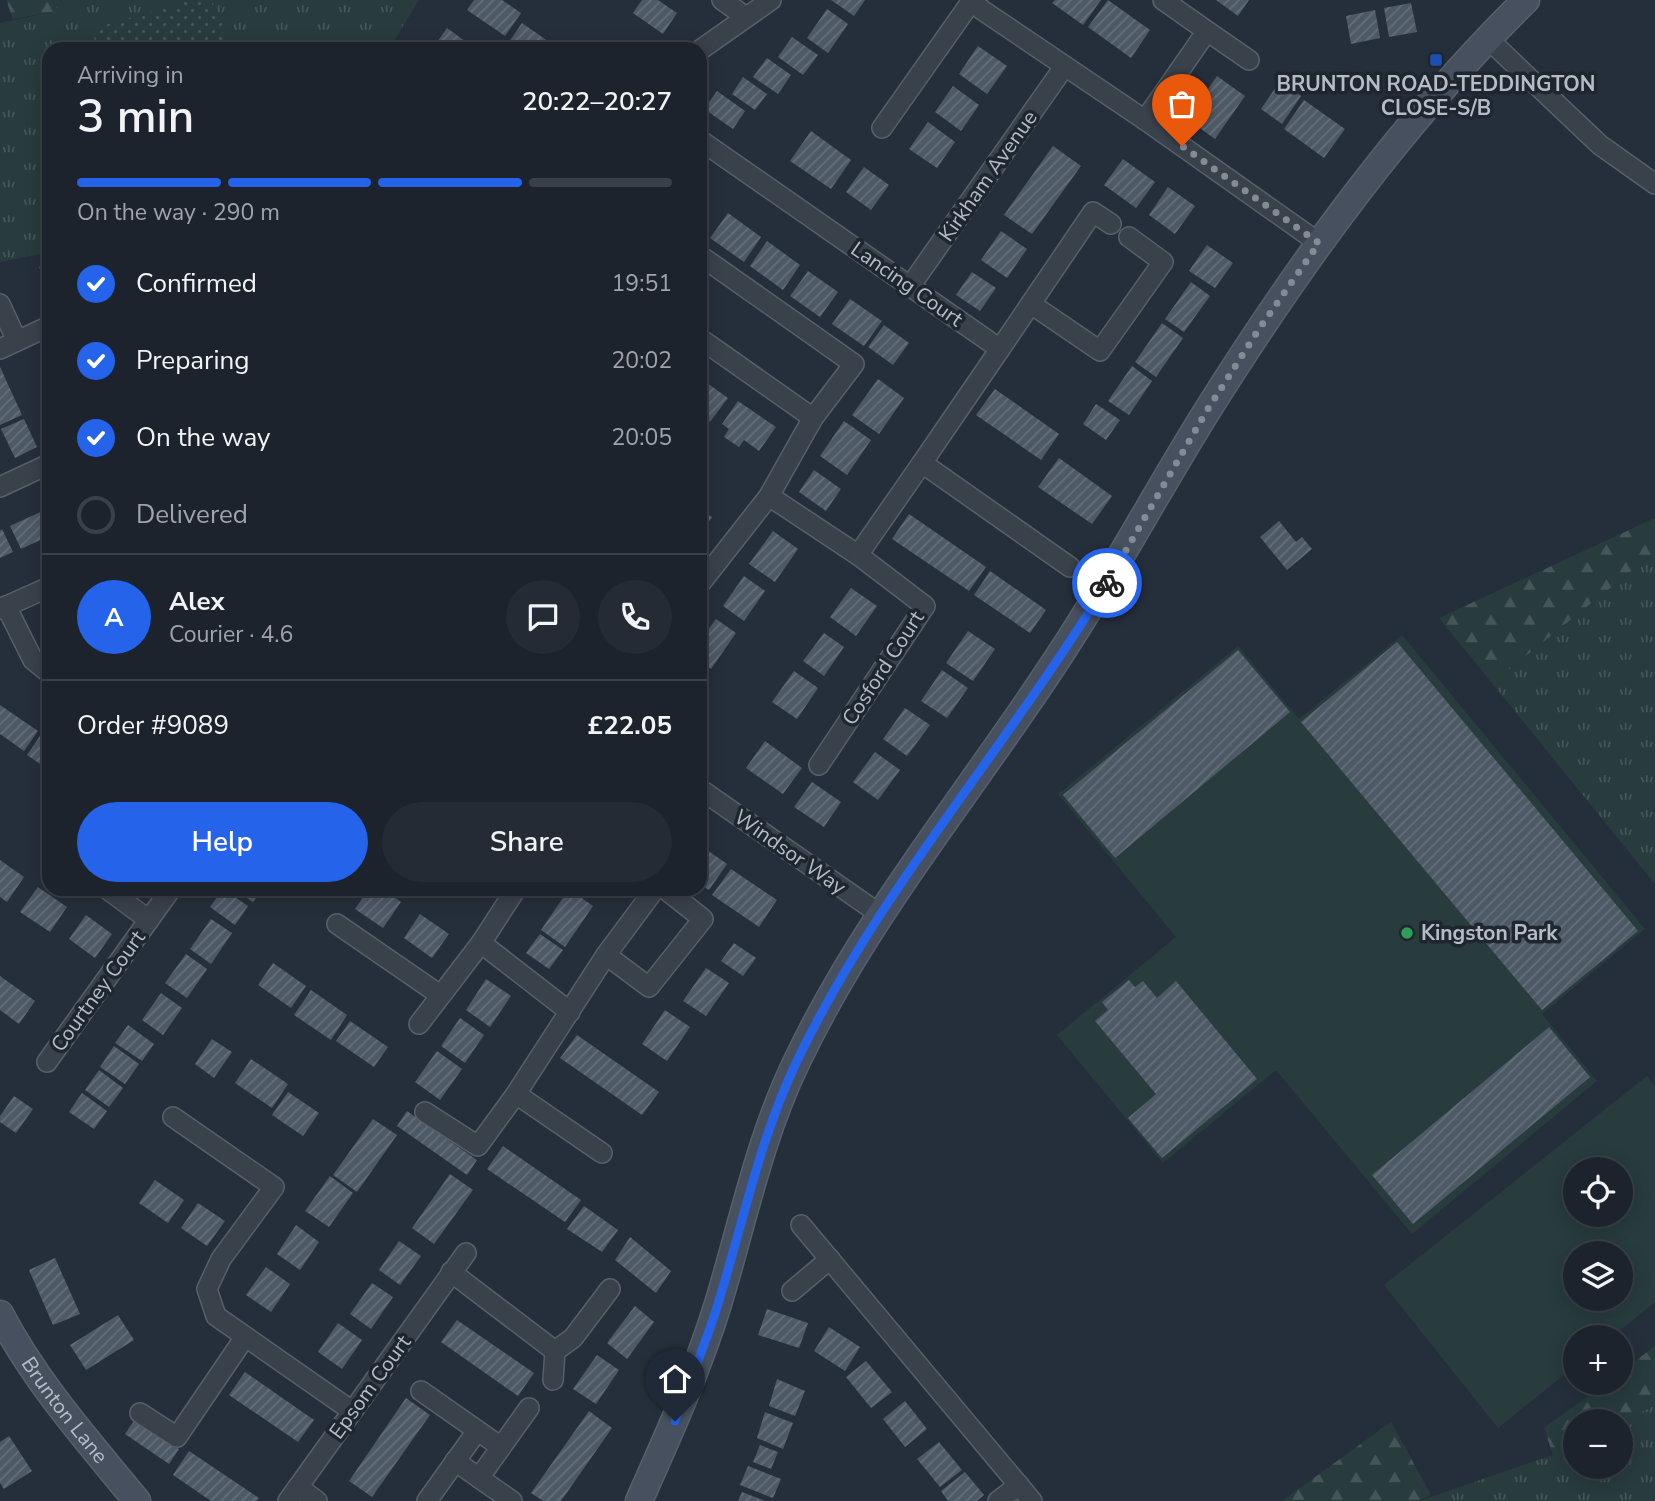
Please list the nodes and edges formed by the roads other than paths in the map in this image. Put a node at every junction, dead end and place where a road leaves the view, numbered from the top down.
1 (722, 0) edge
2 (771, 0) edge
3 (1163, 0) edge
4 (1526, 0) edge
5 (971, 1) edge
6 (746, 17) junction
7 (1207, 31) junction
8 (1487, 38) junction
9 (707, 45) edge
10 (1249, 61) dead end
11 (1065, 67) junction
12 (1145, 120) junction
13 (882, 128) dead end
14 (707, 145) edge
15 (1655, 184) edge
16 (1111, 224) dead end
17 (1129, 237) dead end
18 (1319, 243) junction
19 (707, 260) edge
20 (911, 285) junction
21 (0, 304) edge
22 (1031, 304) junction
23 (42, 329) edge
24 (707, 343) edge
25 (9, 345) edge
26 (1000, 349) junction
27 (813, 418) junction
28 (922, 463) junction
29 (42, 467) edge
30 (0, 487) edge
31 (769, 496) junction
32 (858, 555) junction
33 (1070, 567) dead end
34 (707, 575) edge
35 (42, 590) edge
36 (3, 608) edge
37 (42, 667) edge
38 (819, 765) dead end
39 (707, 794) edge
40 (117, 896) edge
41 (166, 896) edge
42 (511, 896) edge
43 (650, 896) edge
44 (673, 896) edge
45 (881, 915) junction
46 (149, 919) junction
47 (337, 924) dead end
48 (481, 943) junction
49 (606, 955) junction
50 (440, 995) junction
51 (570, 1012) junction
52 (419, 1024) dead end
53 (47, 1062) dead end
54 (516, 1094) junction
55 (425, 1112) dead end
56 (173, 1117) dead end
57 (602, 1153) dead end
58 (801, 1225) dead end
59 (466, 1253) dead end
60 (830, 1259) junction
61 (452, 1272) junction
62 (610, 1289) dead end
63 (792, 1291) dead end
64 (0, 1314) edge
65 (245, 1337) junction
66 (555, 1352) junction
67 (553, 1380) dead end
68 (421, 1391) dead end
69 (529, 1408) dead end
70 (352, 1411) junction
71 (140, 1413) dead end
72 (477, 1430) junction
73 (501, 1447) junction
74 (455, 1461) junction
75 (479, 1478) junction
76 (1019, 1485) junction
77 (293, 1494) edge
78 (137, 1501) edge
79 (317, 1501) edge
80 (427, 1501) edge
81 (512, 1501) edge
82 (639, 1501) edge
83 (998, 1501) edge
84 (1032, 1501) edge

1 - 6 street
2 - 6 street
3 - 7 street
4 - 8 street
5 - 11 street
5 - 13 street
6 - 9 street
7 - 10 street
7 - 12 street
8 - 15 street
8 - 18 street
11 - 12 street
11 - 20 street, Kirkham Avenue
12 - 18 street
14 - 20 street, Lancing Court
16 - 22 street
17 - 22 street
18 - 45 street
19 - 27 street
20 - 26 street, Lancing Court
21 - 25 street
22 - 26 street
23 - 25 street
24 - 27 street
26 - 28 street
27 - 31 street
28 - 32 street
28 - 33 street
29 - 30 street
31 - 32 street
31 - 34 street
32 - 38 street, Cosford Court
35 - 36 street
36 - 37 street
39 - 45 street, Windsor Way
40 - 46 street, Courtney Court
41 - 46 street, Courtney Court
42 - 48 street
43 - 49 street
44 - 49 street
45 - 82 street
46 - 53 street, Courtney Court
47 - 50 street
48 - 50 street
48 - 51 street
49 - 51 street
50 - 52 street
51 - 54 street
54 - 55 street
54 - 57 street
56 - 65 street
58 - 60 street
59 - 61 street, Epsom Court
60 - 63 street
60 - 76 street
61 - 66 street
61 - 70 street, Epsom Court
62 - 66 street
64 - 78 street, Brunton Lane
65 - 70 street
65 - 71 street
66 - 67 street
68 - 72 street
69 - 73 street
70 - 77 street, Epsom Court
72 - 73 street
72 - 74 street
73 - 75 street
74 - 75 street
74 - 80 street
75 - 81 street
76 - 83 street
76 - 84 street
77 - 79 street

